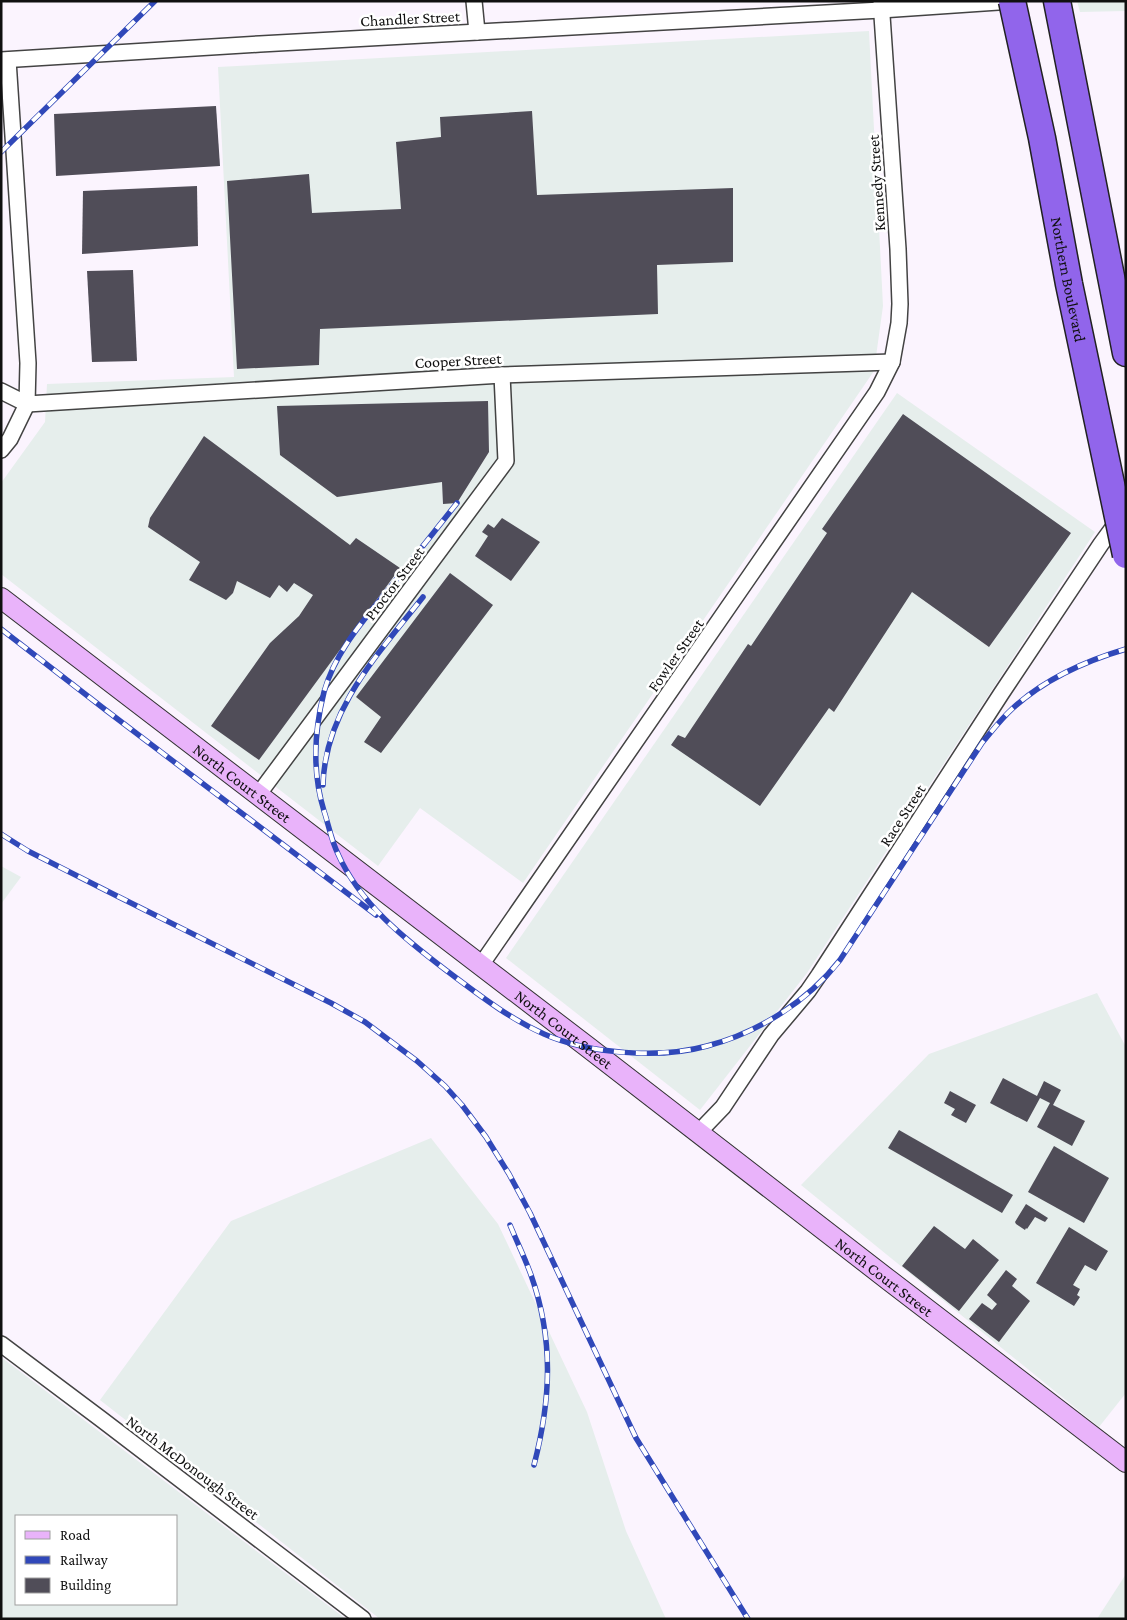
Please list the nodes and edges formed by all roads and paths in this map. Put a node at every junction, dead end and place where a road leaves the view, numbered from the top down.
1 (474, 1) edge
2 (1012, 1) edge
3 (1057, 1) edge
4 (881, 6) edge
5 (477, 32) junction
6 (5, 60) edge
7 (1126, 352) edge
8 (892, 362) junction
9 (502, 375) junction
10 (1, 391) edge
11 (27, 404) junction
12 (1, 450) edge
13 (1126, 509) edge
14 (1126, 555) edge
15 (1, 598) edge
16 (258, 795) junction
17 (481, 965) junction
18 (699, 1132) junction
19 (1, 1344) edge
20 (1126, 1462) edge
21 (363, 1619) edge

1 - 5 street
2 - 4 street, Chandler Street
2 - 14 highway, Northern Boulevard, bridge
3 - 7 highway
4 - 5 street, Chandler Street
4 - 8 street, Kennedy Street
5 - 6 street, Chandler Street
6 - 11 street
8 - 9 street, Cooper Street
8 - 17 street, Fowler Street
9 - 11 street, Cooper Street
9 - 16 street, Proctor Street
10 - 11 street
11 - 12 street
13 - 18 street, Race Street
15 - 16 main road, North Court Street
16 - 17 main road, North Court Street
17 - 18 main road, North Court Street
18 - 20 main road, North Court Street
19 - 21 street, North McDonough Street

